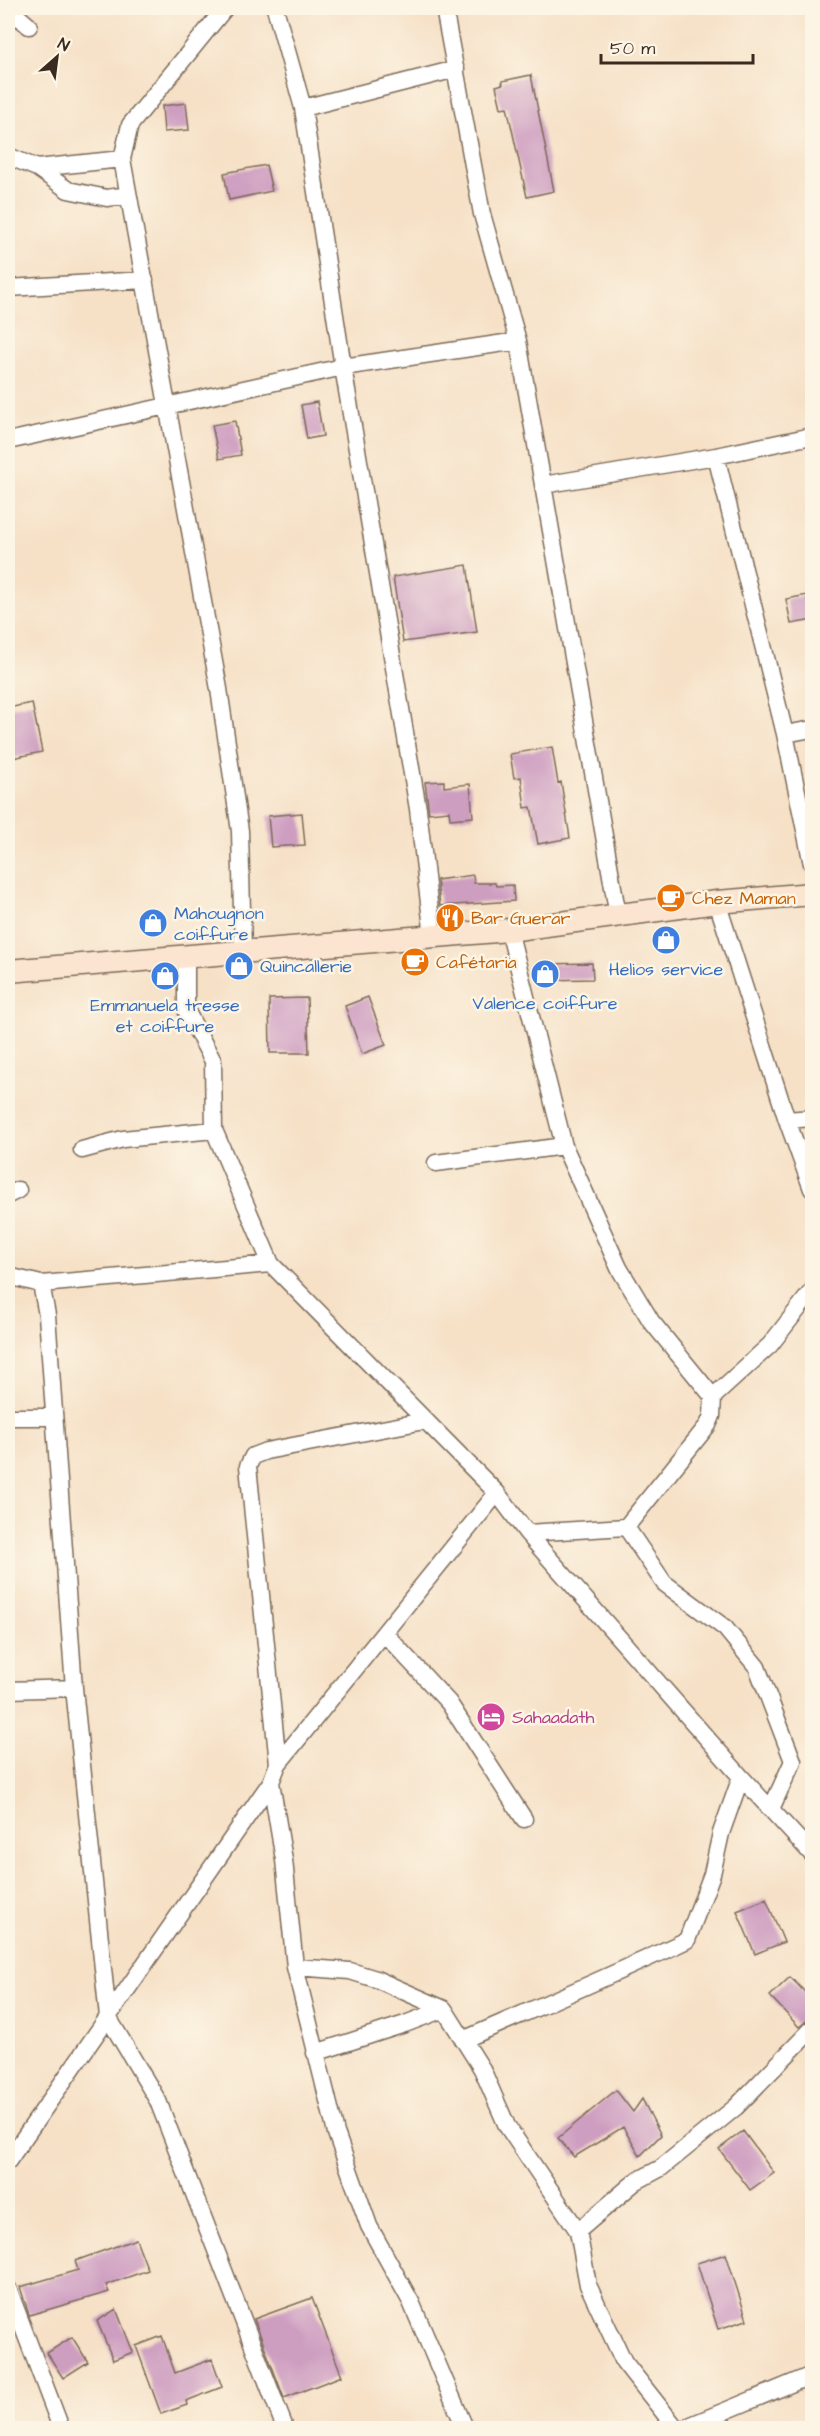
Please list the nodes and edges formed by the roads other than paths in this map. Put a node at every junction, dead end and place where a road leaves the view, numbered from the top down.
1 (8, 8) edge
2 (225, 8) edge
3 (275, 8) edge
4 (444, 8) edge
5 (28, 26) dead end
6 (456, 69) junction
7 (303, 108) junction
8 (8, 156) edge
9 (122, 159) junction
10 (37, 168) junction
11 (128, 195) junction
12 (145, 280) junction
13 (8, 288) edge
14 (518, 340) junction
15 (343, 368) junction
16 (170, 407) junction
17 (813, 436) edge
18 (8, 441) edge
19 (716, 456) junction
20 (543, 485) junction
21 (813, 729) edge
22 (784, 734) junction
23 (813, 864) edge
24 (813, 894) edge
25 (717, 902) junction
26 (618, 916) junction
27 (509, 930) junction
28 (433, 937) junction
29 (243, 952) junction
30 (186, 955) junction
31 (8, 971) edge
32 (813, 1118) edge
33 (787, 1120) junction
34 (214, 1130) junction
35 (564, 1146) junction
36 (82, 1150) dead end
37 (436, 1163) dead end
38 (813, 1189) edge
39 (271, 1264) junction
40 (8, 1276) edge
41 (41, 1284) junction
42 (813, 1292) edge
43 (714, 1397) junction
44 (8, 1417) edge
45 (54, 1417) junction
46 (424, 1421) junction
47 (497, 1493) junction
48 (626, 1527) junction
49 (527, 1533) junction
50 (385, 1634) junction
51 (74, 1688) junction
52 (8, 1690) edge
53 (278, 1764) junction
54 (741, 1777) junction
55 (271, 1782) junction
56 (771, 1809) junction
57 (524, 1819) dead end
58 (813, 1854) edge
59 (295, 1966) junction
60 (444, 2009) junction
61 (108, 2017) junction
62 (813, 2029) edge
63 (463, 2040) junction
64 (315, 2053) junction
65 (8, 2161) edge
66 (578, 2232) junction
67 (8, 2288) edge
68 (813, 2375) edge
69 (61, 2428) edge
70 (285, 2428) edge
71 (465, 2428) edge
72 (676, 2428) edge
73 (684, 2428) edge

1 - 5 street
2 - 9 street
3 - 7 street
4 - 6 street
6 - 7 street
6 - 14 street
7 - 15 street
8 - 10 street
9 - 10 street
9 - 11 street
10 - 11 street
11 - 12 street
12 - 13 street
12 - 16 street
14 - 15 street
14 - 20 street
15 - 16 street
15 - 28 street
16 - 18 street
16 - 29 street
17 - 19 street
19 - 20 street
19 - 22 street
20 - 26 street
21 - 22 street
22 - 23 street
24 - 25 main road
25 - 26 main road
25 - 33 street
26 - 27 main road
27 - 28 main road
27 - 35 street
28 - 29 main road
29 - 30 main road
30 - 31 main road
30 - 34 street
32 - 33 street
33 - 38 street
34 - 36 street
34 - 39 street
35 - 37 street
35 - 43 street
39 - 41 street
39 - 46 street
40 - 41 street
41 - 45 street
42 - 43 street
43 - 48 street
44 - 45 street
45 - 51 street
46 - 47 street
46 - 53 street
47 - 49 street
47 - 50 street
48 - 49 street
48 - 56 street
49 - 54 street
50 - 53 street
50 - 57 street
51 - 52 street
51 - 61 street
53 - 55 street
54 - 56 street
54 - 63 street
55 - 59 street
55 - 61 street
56 - 58 street
59 - 60 street
59 - 64 street
60 - 63 street
60 - 64 street
61 - 65 street
61 - 70 street
62 - 66 street
63 - 66 street
64 - 71 street
66 - 72 street
67 - 69 street
68 - 73 street

